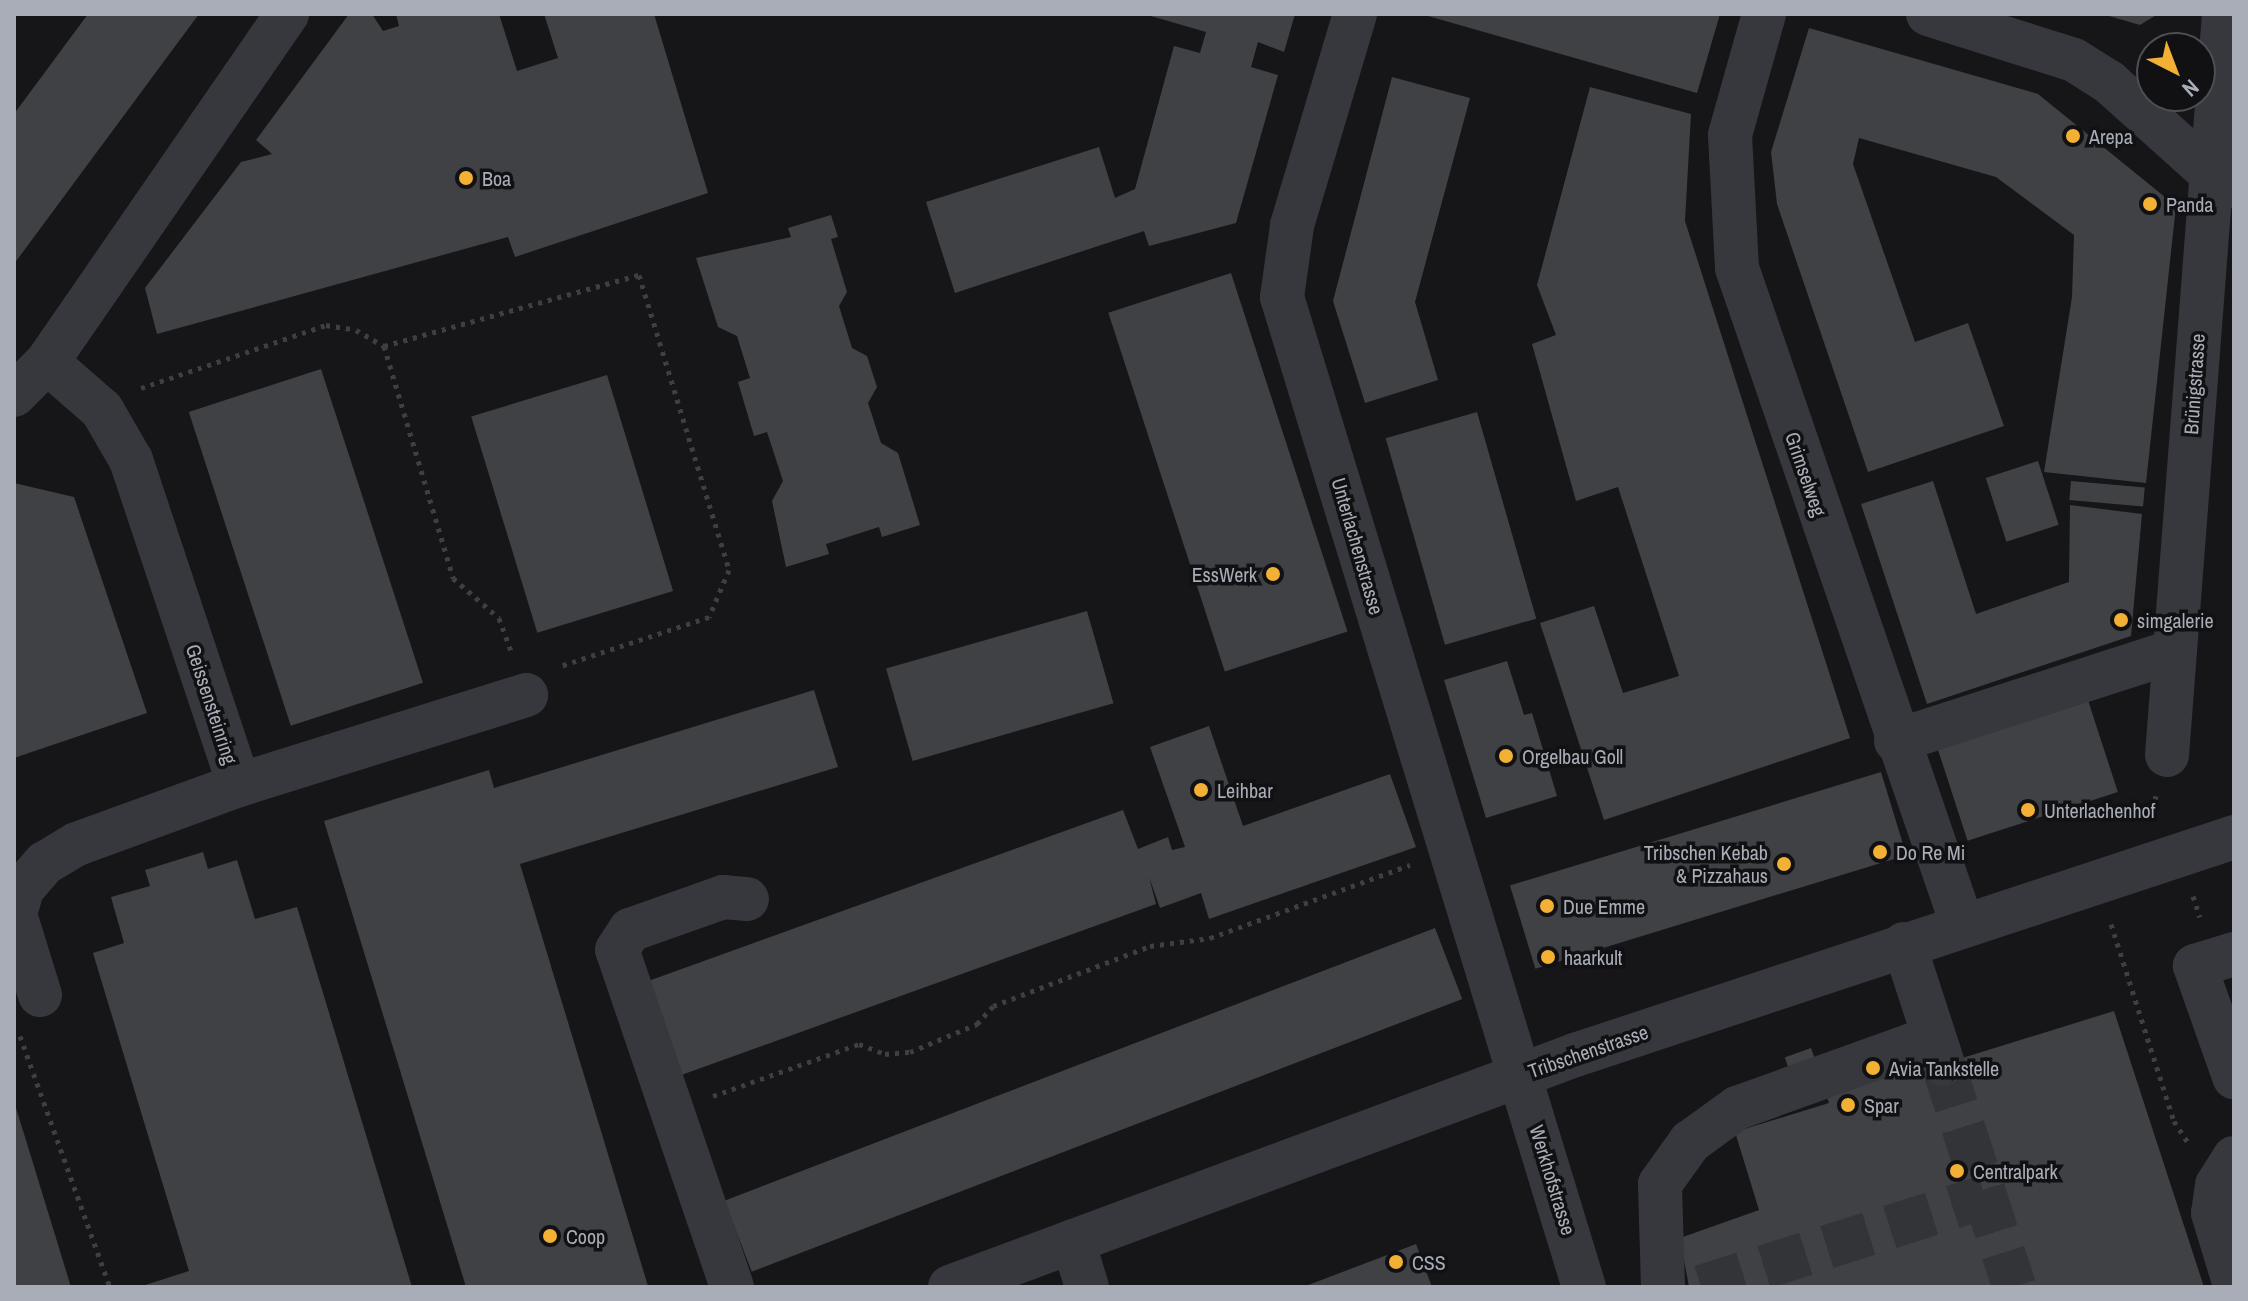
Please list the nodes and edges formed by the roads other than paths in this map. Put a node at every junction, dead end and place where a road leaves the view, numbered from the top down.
1 (287, 14) edge
2 (1355, 14) edge
3 (1764, 14) edge
4 (1928, 14) edge
5 (2224, 14) edge
6 (2222, 183) edge
7 (47, 362) junction
8 (14, 395) edge
9 (2175, 651) junction
10 (531, 677) road end
11 (1896, 741) junction
12 (2167, 755) road end
13 (239, 785) junction
14 (2234, 837) edge
15 (747, 899) dead end
16 (1962, 924) junction
17 (1904, 944) junction
18 (2224, 957) edge
19 (28, 1009) edge
20 (1520, 1074) junction
21 (2234, 1077) edge
22 (2225, 1172) edge
23 (1073, 1241) junction
24 (2234, 1282) edge
25 (732, 1287) edge
26 (950, 1287) edge
27 (1087, 1287) edge
28 (1584, 1287) edge
29 (1663, 1287) edge

1 - 7 street
2 - 20 street, Unterlachenstrasse
3 - 11 street, Grimselweg
4 - 6 street
5 - 6 street, Brünigstrasse
6 - 9 street, Brünigstrasse
7 - 8 street
7 - 13 street, Geissensteinring
9 - 11 street
9 - 12 street, Brünigstrasse
10 - 13 street, Geissensteinring
11 - 16 street, Grimselweg
13 - 19 street
14 - 16 street, Tribschenstrasse
15 - 25 street
16 - 17 street, Tribschenstrasse
17 - 20 street, Tribschenstrasse
17 - 29 street
18 - 21 street
20 - 23 street, Tribschenstrasse
20 - 28 street, Werkhofstrasse
22 - 24 street
23 - 26 street, Tribschenstrasse
23 - 27 street

